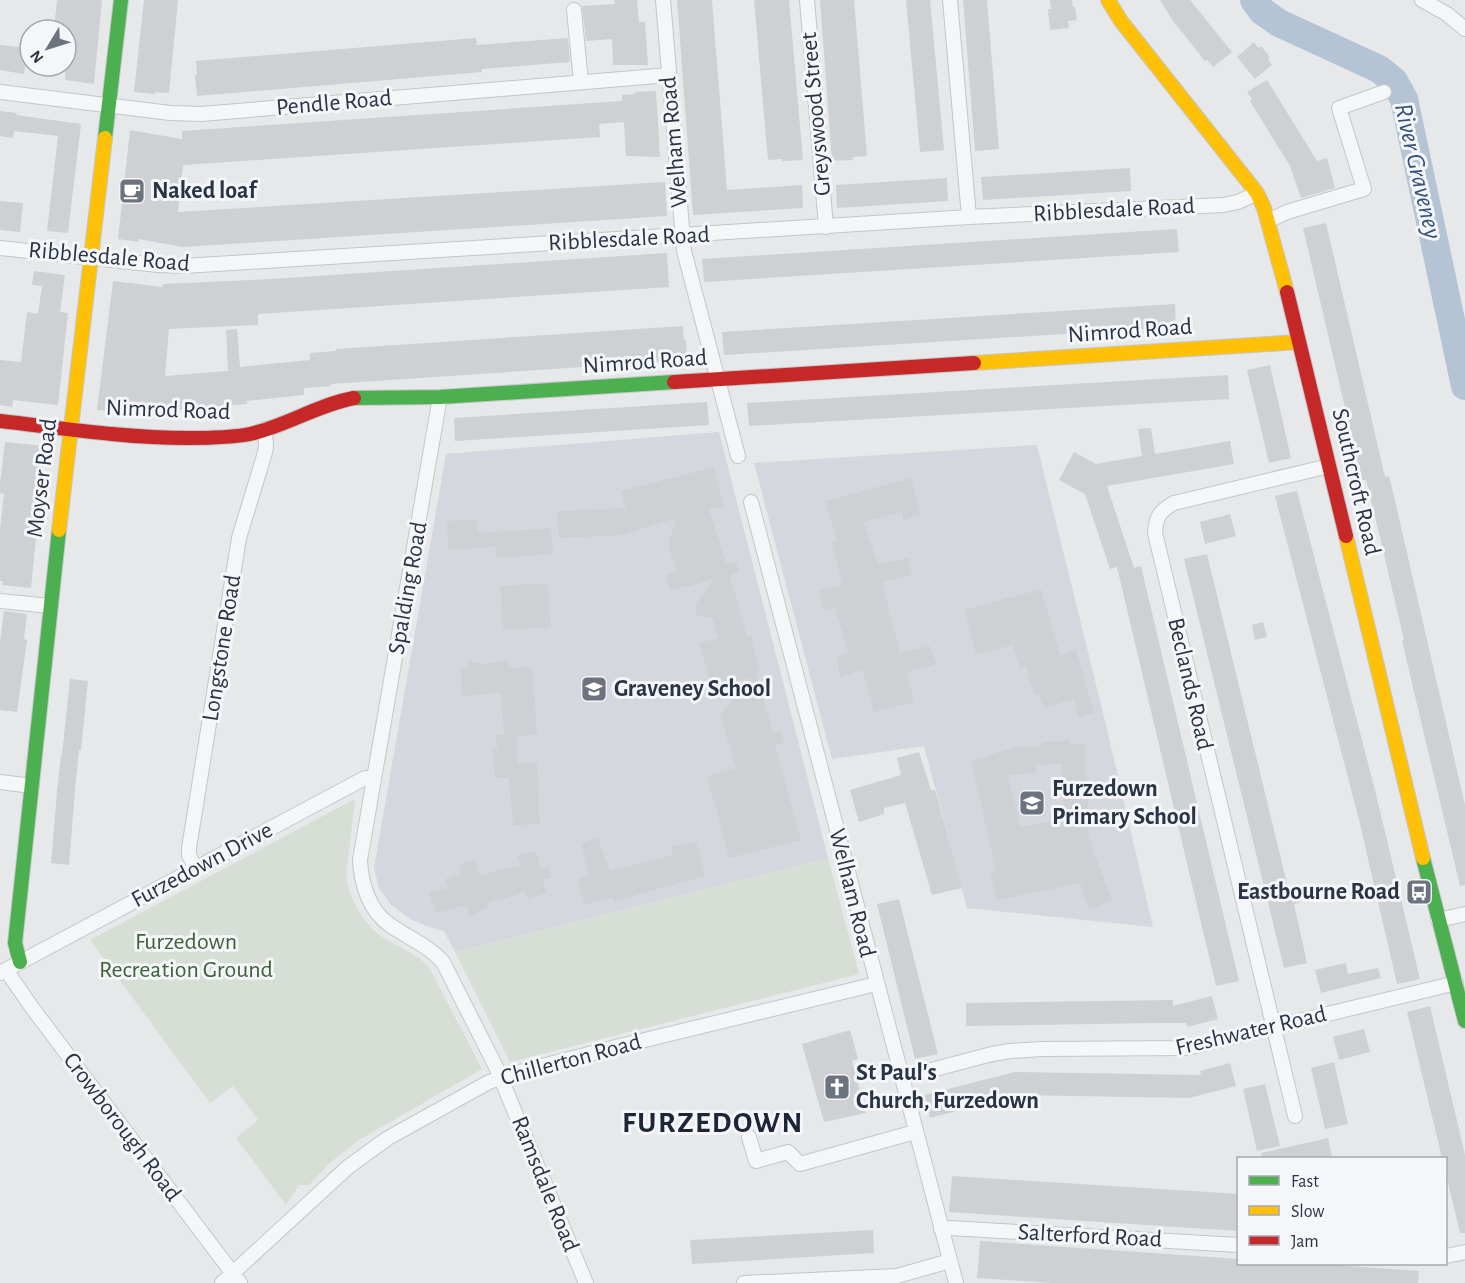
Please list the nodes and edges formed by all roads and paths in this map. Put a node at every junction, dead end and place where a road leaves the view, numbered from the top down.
1 (121, 0) edge
2 (663, 0) edge
3 (807, 0) edge
4 (950, 0) edge
5 (1107, 0) edge
6 (1422, 0) edge
7 (574, 10) dead end
8 (1465, 29) edge
9 (669, 75) junction
10 (581, 82) junction
11 (0, 92) edge
12 (1384, 92) dead end
13 (109, 105) junction
14 (1257, 193) junction
15 (969, 217) junction
16 (1268, 221) junction
17 (826, 227) junction
18 (682, 236) junction
19 (0, 248) edge
20 (90, 257) junction
21 (1299, 342) junction
22 (718, 380) junction
23 (440, 397) junction
24 (0, 421) edge
25 (70, 428) junction
26 (265, 429) junction
27 (738, 456) dead end
28 (1329, 466) junction
29 (751, 502) dead end
30 (0, 601) edge
31 (50, 606) junction
32 (373, 778) junction
33 (0, 782) edge
34 (32, 786) junction
35 (195, 868) junction
36 (1465, 914) edge
37 (1438, 920) junction
38 (20, 962) junction
39 (3, 971) edge
40 (1456, 983) junction
41 (876, 984) junction
42 (1465, 1021) edge
43 (1274, 1027) junction
44 (501, 1077) junction
45 (901, 1078) junction
46 (1295, 1116) dead end
47 (915, 1132) junction
48 (749, 1137) dead end
49 (942, 1229) junction
50 (1237, 1245) edge
51 (1465, 1252) edge
52 (1447, 1256) edge
53 (950, 1262) junction
54 (231, 1280) edge
55 (586, 1283) edge
56 (744, 1283) edge
57 (956, 1283) edge

1 - 13 street, Moyser Road
2 - 9 street, Welham Road
3 - 17 street, Greyswood Street
4 - 15 street
5 - 14 street, Southcroft Road
6 - 8 street
7 - 10 street
9 - 10 street, Pendle Road
9 - 18 street, Welham Road
10 - 13 street, Pendle Road
11 - 13 street, Pendle Road
12 - 16 street
13 - 20 street, Moyser Road
14 - 15 street, Ribblesdale Road
14 - 16 street, Southcroft Road
15 - 17 street, Ribblesdale Road
16 - 21 street, Southcroft Road
17 - 18 street, Ribblesdale Road
18 - 20 street, Ribblesdale Road
18 - 22 street, Welham Road
19 - 20 street, Ribblesdale Road
20 - 25 street, Moyser Road
21 - 22 street, Nimrod Road
21 - 28 street, Southcroft Road
22 - 23 street, Nimrod Road
22 - 27 street, Welham Road
23 - 26 street, Nimrod Road
23 - 32 street, Spalding Road
24 - 25 street, Nimrod Road
25 - 26 street, Nimrod Road
25 - 31 street, Moyser Road
26 - 35 street, Longstone Road
28 - 37 street, Southcroft Road
28 - 43 street, Beclands Road
29 - 41 street, Welham Road
30 - 31 street
31 - 34 street, Moyser Road
32 - 35 street, Furzedown Drive
32 - 44 street, Ramsdale Road
33 - 34 street
34 - 38 street, Moyser Road
35 - 38 street, Furzedown Drive
36 - 37 street
37 - 40 street, Southcroft Road
38 - 39 street, Furzedown Drive
39 - 54 street, Crowborough Road
40 - 42 street, Southcroft Road
40 - 43 street, Freshwater Road
41 - 44 street, Chillerton Road
41 - 45 street, Welham Road
43 - 45 street, Freshwater Road
43 - 46 street
44 - 54 street, Chillerton Road
44 - 55 street, Ramsdale Road
45 - 47 street, Welham Road
47 - 48 street
47 - 49 street, Welham Road
49 - 50 street, Salterford Road
49 - 53 street, Welham Road
51 - 52 street
53 - 56 street
53 - 57 street, Welham Road

